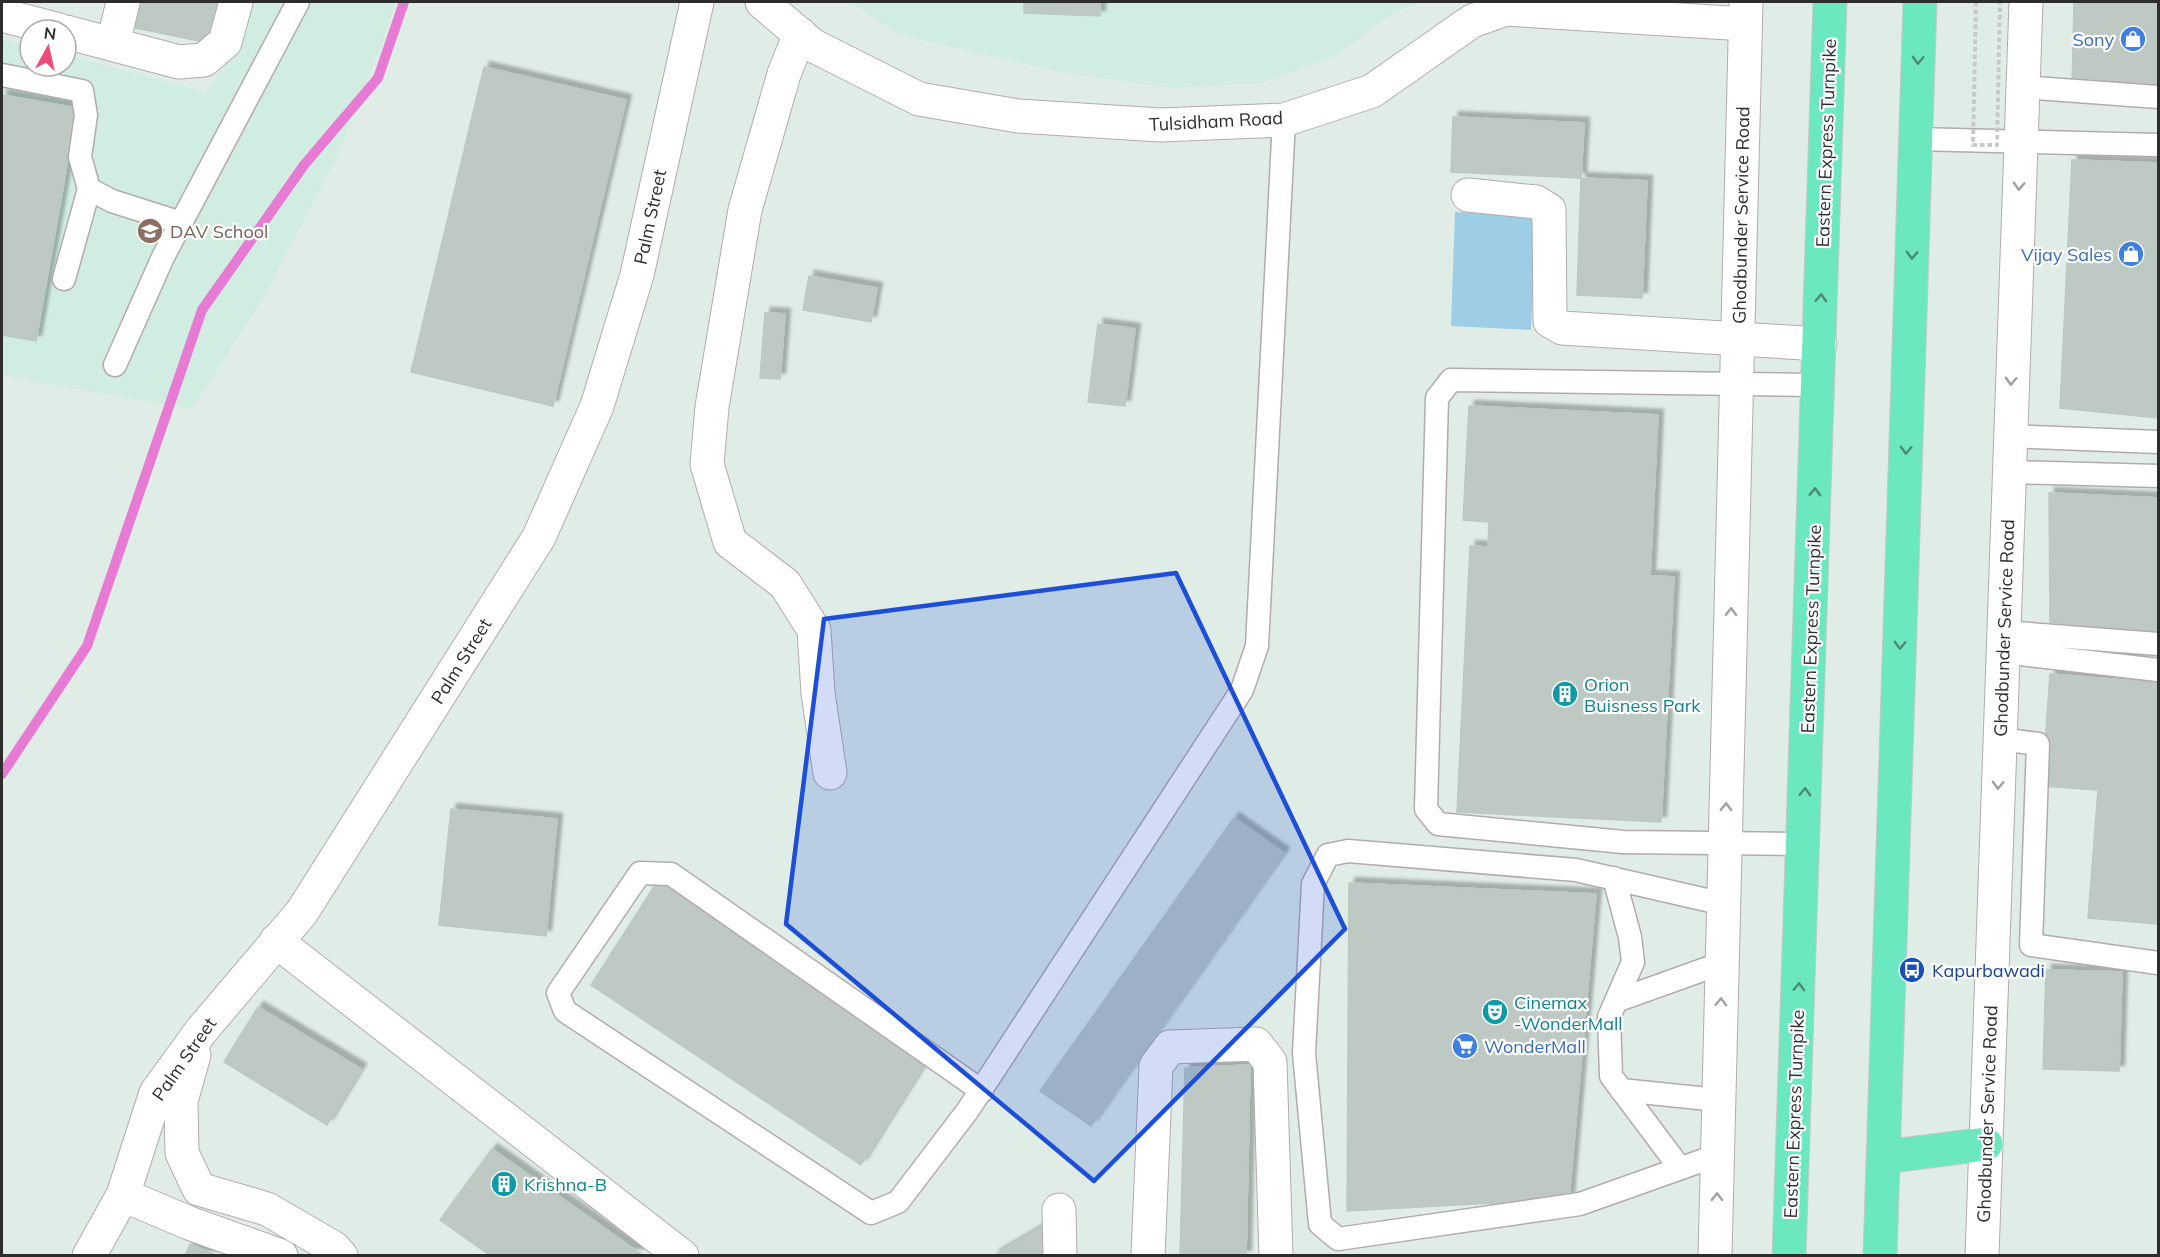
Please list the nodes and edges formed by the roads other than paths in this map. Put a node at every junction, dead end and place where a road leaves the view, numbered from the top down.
1 (123, 2) edge
2 (236, 2) edge
3 (298, 2) edge
4 (697, 2) edge
5 (762, 2) edge
6 (1830, 2) edge
7 (1920, 2) edge
8 (2026, 2) edge
9 (1745, 13) edge
10 (2, 15) edge
11 (23, 18) edge
12 (78, 31) edge
13 (800, 34) junction
14 (112, 44) junction
15 (2, 75) edge
16 (2022, 87) junction
17 (2158, 97) edge
18 (1284, 120) junction
19 (1916, 139) junction
20 (2020, 143) junction
21 (2158, 145) edge
22 (89, 189) junction
23 (1468, 195) dead end
24 (182, 223) junction
25 (64, 279) dead end
26 (1738, 339) junction
27 (1820, 344) junction
28 (115, 365) dead end
29 (1737, 384) junction
30 (1818, 385) junction
31 (2009, 436) junction
32 (2158, 442) edge
33 (2009, 472) junction
34 (2158, 476) edge
35 (2003, 642) junction
36 (2158, 644) edge
37 (2158, 670) edge
38 (2000, 739) junction
39 (830, 773) dead end
40 (1725, 843) junction
41 (1804, 844) junction
42 (1614, 878) junction
43 (1724, 904) junction
44 (276, 941) junction
45 (1722, 963) junction
46 (2158, 963) edge
47 (1616, 1001) junction
48 (201, 1030) junction
49 (1621, 1090) junction
50 (982, 1091) junction
51 (1718, 1100) junction
52 (1986, 1144) junction
53 (1718, 1155) junction
54 (1884, 1157) junction
55 (1680, 1168) junction
56 (123, 1195) junction
57 (1059, 1210) dead end
58 (89, 1256) edge
59 (281, 1256) edge
60 (340, 1256) edge
61 (682, 1256) edge
62 (1060, 1256) edge
63 (1148, 1256) edge
64 (1276, 1256) edge
65 (1715, 1256) edge
66 (1788, 1256) edge
67 (1880, 1256) edge
68 (1982, 1256) edge

1 - 14 street
2 - 14 street
3 - 24 lane
4 - 44 street, Palm Street
5 - 13 street, Tulsidham Road
27 -> 6 main road, Eastern Express Turnpike
7 -> 19 main road
8 - 16 street, Ghodbunder Service Road
9 - 18 street, Tulsidham Road
9 - 26 street, Ghodbunder Service Road
10 - 11 street
12 - 14 street
13 - 18 street, Tulsidham Road
13 - 39 street
15 - 22 lane
16 - 17 lane
16 - 20 street, Ghodbunder Service Road
18 - 50 lane
19 - 20 lane
19 -> 54 main road
20 - 21 lane
20 -> 31 street, Ghodbunder Service Road
22 - 24 lane
22 - 25 lane
23 - 26 street
24 - 28 lane
26 - 27 street
26 - 29 street, Ghodbunder Service Road
27 - 30 main road, Eastern Express Turnpike
29 - 30 lane
40 -> 29 street, Ghodbunder Service Road
29 - 40 lane
41 -> 30 main road, Eastern Express Turnpike
31 - 32 lane
31 - 33 street, Ghodbunder Service Road
33 - 34 lane
33 - 35 street, Ghodbunder Service Road
35 - 36 lane
35 - 37 lane
35 - 38 street, Ghodbunder Service Road
38 - 46 lane
38 -> 52 street, Ghodbunder Service Road
40 - 41 lane
40 - 43 street, Ghodbunder Service Road
66 -> 41 main road, Eastern Express Turnpike
42 - 43 lane
42 - 47 lane
42 - 55 lane
43 - 45 street, Ghodbunder Service Road
44 - 48 street, Palm Street
44 - 61 street
45 - 47 lane
51 -> 45 street, Ghodbunder Service Road
47 - 49 lane
48 - 56 street, Palm Street
48 - 60 street
49 - 51 lane
49 - 55 lane
50 - 50 lane
51 - 53 street, Ghodbunder Service Road
52 - 54 main road
52 - 68 street, Ghodbunder Service Road
53 - 55 lane
65 -> 53 street, Ghodbunder Service Road
54 - 67 main road
56 - 58 street, Palm Street
56 - 59 street
57 - 62 street
63 - 64 street

